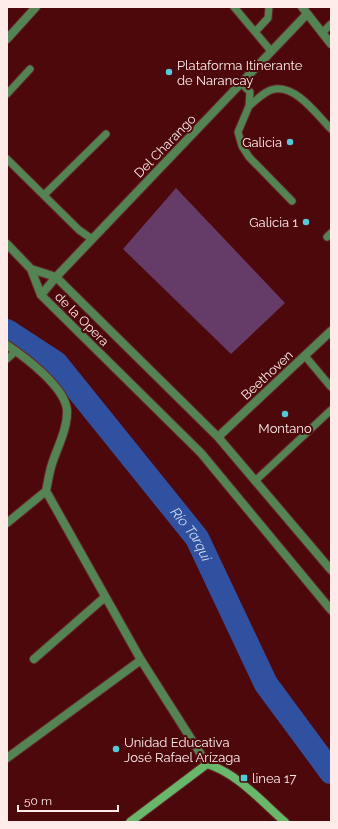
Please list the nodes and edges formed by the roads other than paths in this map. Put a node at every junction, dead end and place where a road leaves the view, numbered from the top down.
1 (36, 7) edge
2 (234, 7) edge
3 (269, 7) edge
4 (305, 10) edge
5 (331, 24) edge
6 (255, 32) junction
7 (322, 33) junction
8 (7, 39) edge
9 (331, 44) edge
10 (271, 51) junction
11 (30, 69) dead end
12 (241, 83) junction
13 (7, 94) edge
14 (249, 106) junction
15 (331, 129) edge
16 (106, 134) dead end
17 (7, 159) edge
18 (44, 195) junction
19 (292, 201) dead end
20 (92, 239) junction
21 (7, 244) edge
22 (31, 269) junction
23 (56, 277) junction
24 (41, 295) junction
25 (331, 331) edge
26 (7, 345) edge
27 (16, 351) junction
28 (305, 356) junction
29 (7, 359) edge
30 (331, 387) edge
31 (331, 410) edge
32 (218, 437) junction
33 (255, 481) junction
34 (46, 491) junction
35 (7, 523) edge
36 (331, 570) edge
37 (105, 597) junction
38 (331, 610) edge
39 (34, 659) dead end
40 (141, 660) junction
41 (7, 758) edge
42 (207, 764) junction
43 (130, 822) edge
44 (285, 822) edge

1 - 8 street
2 - 6 lane
3 - 6 lane
4 - 7 street
4 - 10 street, Del Charango
5 - 7 lane
6 - 10 lane
7 - 9 street
10 - 12 street, Del Charango
11 - 13 lane
12 - 14 lane
12 - 20 street, Del Charango
14 - 15 lane
14 - 19 lane
16 - 18 lane
17 - 18 lane
18 - 20 lane
20 - 23 street, Del Charango
21 - 22 street
22 - 23 street, de la Opera
22 - 24 street, de la Opera
23 - 24 street, Del Charango
23 - 32 street, de la Opera
24 - 38 street, de la Opera
25 - 28 street, Beethoven
26 - 27 street
27 - 29 lane
27 - 34 street
28 - 30 lane
28 - 32 street, Beethoven
31 - 33 lane
32 - 33 street, de la Opera
33 - 36 street, de la Opera
34 - 35 street
34 - 37 street
37 - 39 street
37 - 40 street
40 - 41 street
40 - 42 street
42 - 43 street
42 - 44 street

